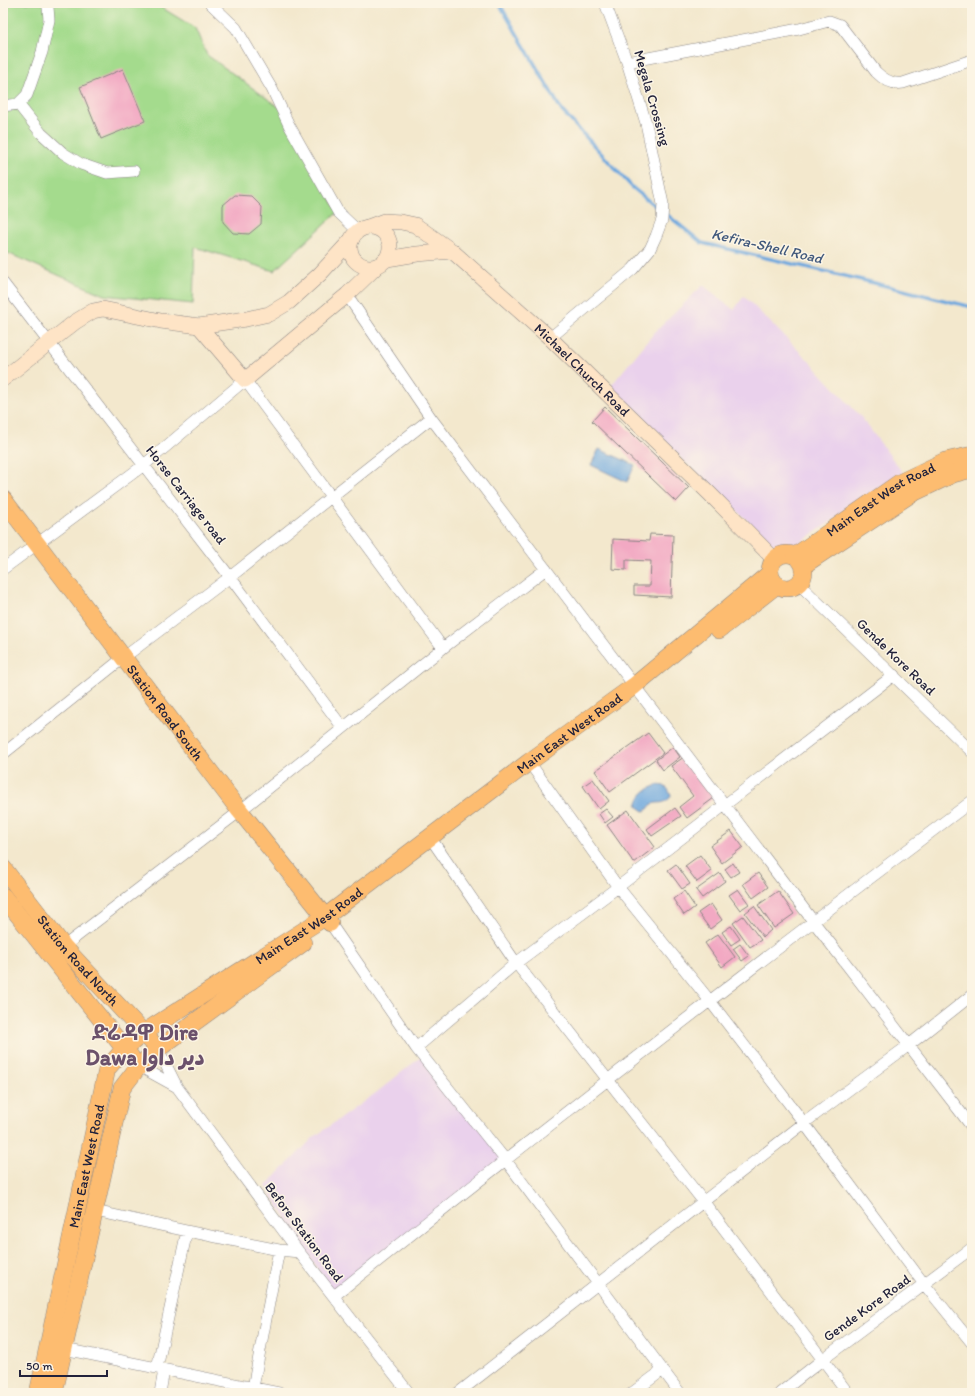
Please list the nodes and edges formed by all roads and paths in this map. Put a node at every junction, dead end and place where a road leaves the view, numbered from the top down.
1 (46, 3) edge
2 (210, 3) edge
3 (605, 3) edge
4 (972, 60) edge
5 (627, 62) junction
6 (18, 104) junction
7 (3, 106) edge
8 (134, 171) dead end
9 (359, 232) junction
10 (452, 251) junction
11 (382, 263) junction
12 (3, 284) edge
13 (347, 295) junction
14 (199, 326) junction
15 (550, 338) junction
16 (50, 344) junction
17 (3, 379) edge
18 (245, 380) junction
19 (431, 418) junction
20 (972, 455) edge
21 (144, 465) junction
22 (972, 469) edge
23 (332, 497) junction
24 (3, 499) edge
25 (849, 527) junction
26 (37, 544) junction
27 (799, 561) junction
28 (546, 569) junction
29 (3, 570) edge
30 (774, 573) junction
31 (230, 577) junction
32 (800, 584) junction
33 (443, 648) junction
34 (123, 658) junction
35 (894, 675) junction
36 (637, 689) junction
37 (343, 728) junction
38 (972, 752) edge
39 (3, 754) edge
40 (532, 765) junction
41 (972, 802) edge
42 (725, 804) junction
43 (240, 811) junction
44 (434, 843) junction
45 (3, 868) edge
46 (618, 887) junction
47 (3, 896) edge
48 (327, 920) junction
49 (813, 921) junction
50 (57, 951) junction
51 (516, 963) junction
52 (972, 996) edge
53 (710, 1001) junction
54 (143, 1033) junction
55 (909, 1045) junction
56 (158, 1048) junction
57 (416, 1048) junction
58 (124, 1049) junction
59 (139, 1066) junction
60 (608, 1080) junction
61 (177, 1087) junction
62 (804, 1123) junction
63 (972, 1127) edge
64 (504, 1160) junction
65 (703, 1202) junction
66 (95, 1211) junction
67 (187, 1231) junction
68 (972, 1248) edge
69 (279, 1250) junction
70 (299, 1252) junction
71 (598, 1282) junction
72 (924, 1284) junction
73 (334, 1296) junction
74 (972, 1343) edge
75 (64, 1349) junction
76 (822, 1360) junction
77 (160, 1369) junction
78 (663, 1370) junction
79 (252, 1390) edge
80 (38, 1393) edge
81 (54, 1393) edge
82 (160, 1393) edge
83 (279, 1393) edge
84 (408, 1393) edge
85 (458, 1393) edge
86 (632, 1393) edge
87 (680, 1393) edge
88 (780, 1393) edge
89 (848, 1393) edge

1 - 6 street
2 - 9 street
3 - 5 street, Megala Crossing
4 - 5 street
5 - 15 street, Megala Crossing
6 - 7 street
6 - 8 street
9 - 10 main road, Michael Church Road
9 - 11 main road
9 - 11 main road
9 - 14 main road
10 - 11 main road
10 - 15 main road, Michael Church Road
11 - 13 main road
12 - 16 street, Horse Carriage road
13 - 18 main road
13 - 19 street
14 - 16 main road
14 - 18 main road
15 - 30 main road, Michael Church Road
16 - 17 main road
16 - 21 street, Horse Carriage road
18 - 21 street
18 - 23 street
19 - 23 street
19 - 28 street
20 - 25 main road, Main East West Road
21 - 26 street
21 - 31 street, Horse Carriage road
22 - 25 main road, Main East West Road
23 - 31 street
23 - 33 street
24 - 26 main road, Station Road South
25 - 27 main road, Main East West Road
26 - 29 street
26 - 34 main road, Station Road South
27 - 30 main road
27 - 32 main road
28 - 33 street
28 - 36 street
30 - 32 main road
30 - 36 main road, Main East West Road
31 - 34 street
31 - 37 street, Horse Carriage road
32 - 35 street, Gende Kore Road
33 - 37 street
34 - 39 street
34 - 43 main road, Station Road South
35 - 38 street, Gende Kore Road
35 - 42 street
36 - 40 main road, Main East West Road
36 - 42 street
37 - 43 street
40 - 44 main road, Main East West Road
40 - 46 street
40 - 48 main road, Main East West Road
41 - 49 street
42 - 46 street
42 - 49 street
43 - 48 main road, Station Road South
43 - 50 street
44 - 48 main road, Main East West Road
44 - 51 street
45 - 50 main road, Station Road North
46 - 51 street
46 - 53 street
47 - 50 main road, Station Road North
48 - 54 main road, Main East West Road
48 - 56 main road, Main East West Road
48 - 57 street
49 - 53 street
49 - 55 street
50 - 54 main road, Station Road North
50 - 58 main road, Station Road North
51 - 57 street
51 - 60 street
52 - 55 street
53 - 60 street
53 - 62 street
54 - 56 main road, Station Road North
54 - 58 main road, Main East West Road
55 - 62 street
55 - 63 street
56 - 59 main road, Main East West Road
56 - 61 street, Before Station Road
57 - 64 street
58 - 59 main road, Station Road North
58 - 80 main road, Main East West Road
59 - 61 street, Before Station Road
59 - 66 main road, Main East West Road
60 - 64 street
60 - 65 street
61 - 70 street, Before Station Road
62 - 65 street
62 - 72 street
64 - 71 street
64 - 73 street
65 - 71 street
65 - 76 street
66 - 67 street
66 - 75 main road, Main East West Road
67 - 69 street
67 - 77 street
68 - 72 street, Gende Kore Road
69 - 70 street
69 - 79 street
70 - 73 street, Before Station Road
71 - 78 street
71 - 85 street
72 - 74 street
72 - 76 street, Gende Kore Road
73 - 84 street, Before Station Road
75 - 77 street
75 - 81 main road, Main East West Road
76 - 88 street, Gende Kore Road
76 - 89 street
77 - 79 street
77 - 82 street
78 - 86 street
78 - 87 street
79 - 83 street

